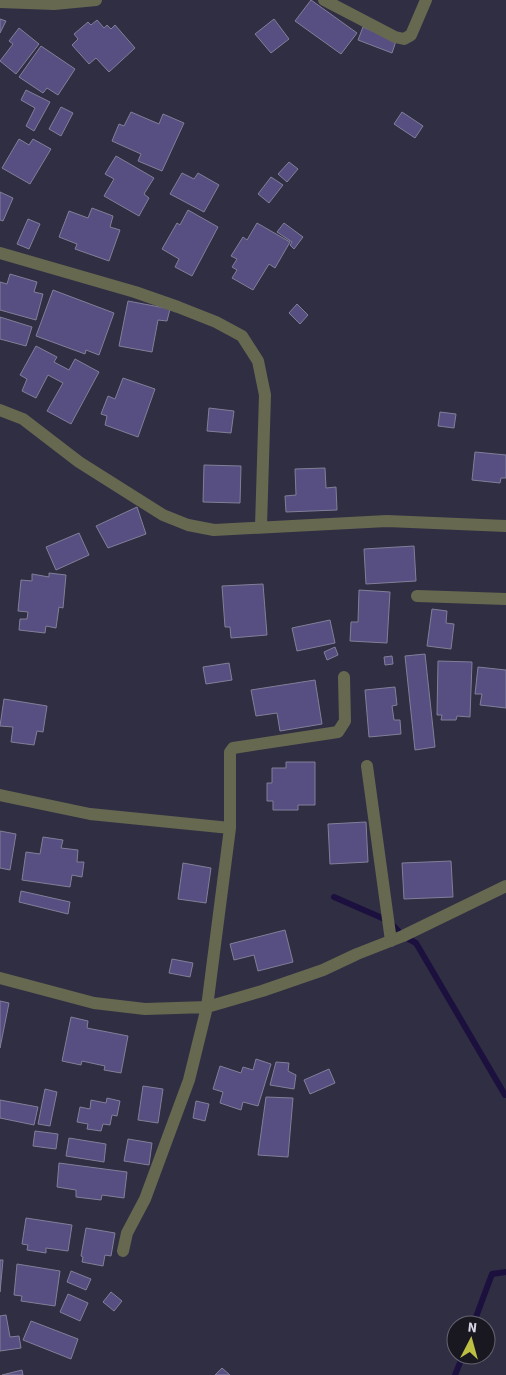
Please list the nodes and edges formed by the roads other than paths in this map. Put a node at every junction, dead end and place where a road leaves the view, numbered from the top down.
1 (96, 0) edge
2 (324, 0) edge
3 (426, 0) edge
4 (0, 2) edge
5 (0, 253) edge
6 (0, 410) edge
7 (262, 526) junction
8 (506, 526) edge
9 (417, 596) dead end
10 (506, 600) edge
11 (344, 677) dead end
12 (367, 766) dead end
13 (0, 795) edge
14 (230, 828) junction
15 (506, 886) edge
16 (391, 941) junction
17 (0, 978) edge
18 (206, 1007) junction
19 (123, 1251) dead end

1 - 4 street
2 - 3 street
5 - 7 street
6 - 7 street
7 - 8 street
9 - 10 street
11 - 14 street
12 - 16 street
13 - 14 street
14 - 18 street
15 - 16 street
16 - 18 street
17 - 18 street
18 - 19 street

